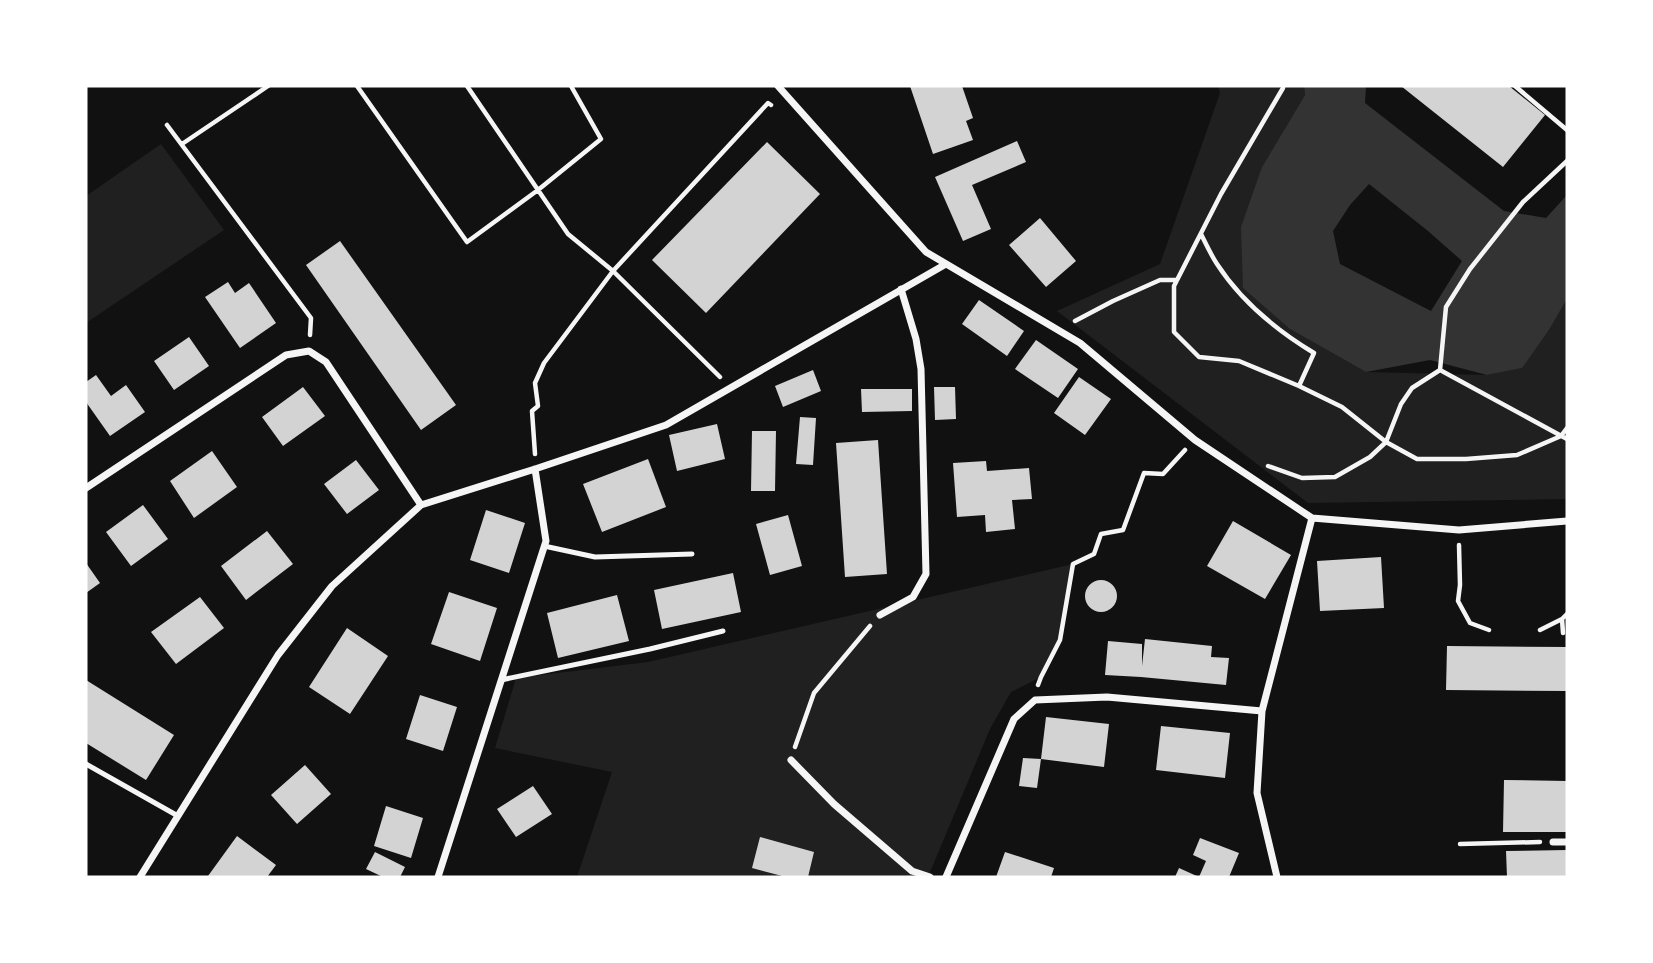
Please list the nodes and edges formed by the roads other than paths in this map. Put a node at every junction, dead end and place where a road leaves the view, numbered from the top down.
1 (778, 86) edge
2 (946, 264) junction
3 (901, 289) junction
4 (536, 469) junction
5 (86, 488) edge
6 (421, 505) junction
7 (1312, 518) junction
8 (1567, 522) edge
9 (544, 546) junction
10 (692, 554) dead end
11 (880, 615) road end
12 (723, 631) dead end
13 (501, 680) junction
14 (1262, 711) junction
15 (791, 760) road end
16 (86, 764) edge
17 (178, 816) junction
18 (1553, 842) road end
19 (1567, 842) edge
20 (141, 877) edge
21 (438, 877) edge
22 (930, 877) edge
23 (946, 877) edge
24 (1277, 877) edge

1 - 2 street
2 - 3 street
2 - 7 street
3 - 4 street
3 - 11 street
4 - 6 street
4 - 9 street
5 - 6 street
6 - 17 street
7 - 8 street
7 - 14 street
9 - 10 lane
9 - 13 street
12 - 13 lane
13 - 21 street
14 - 23 street
14 - 24 street
15 - 22 street
16 - 17 lane
17 - 20 street
18 - 19 street

